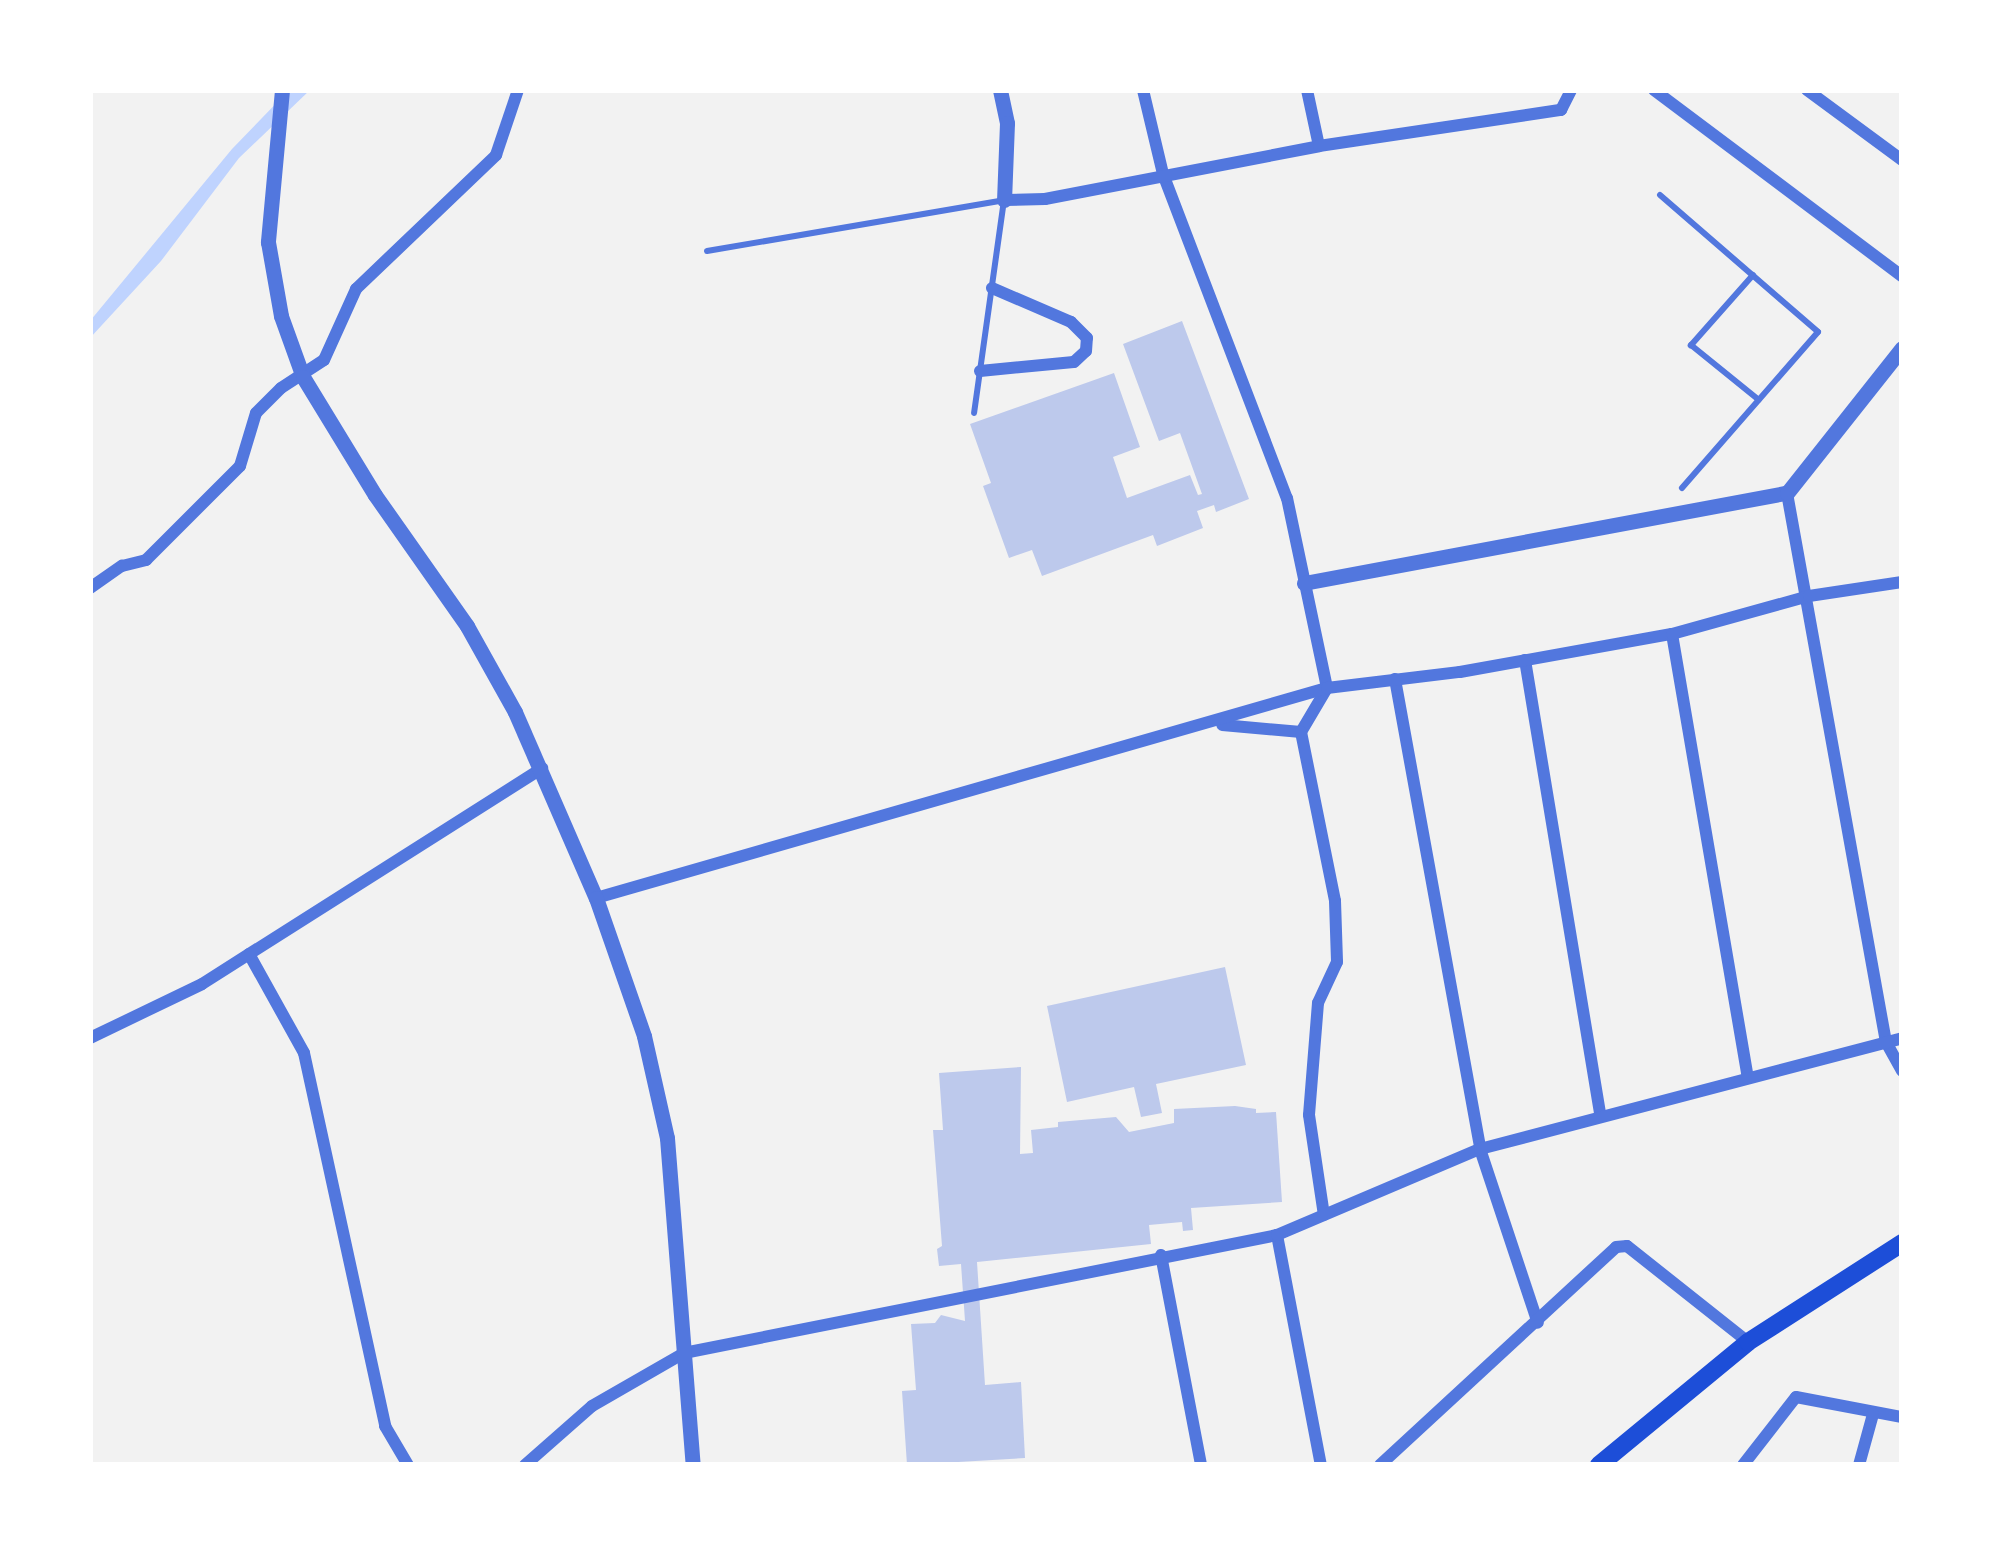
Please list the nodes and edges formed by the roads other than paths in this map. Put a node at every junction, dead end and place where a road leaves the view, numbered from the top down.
1 (282, 90) edge
2 (518, 90) edge
3 (1000, 90) edge
4 (1143, 90) edge
5 (1307, 90) edge
6 (1571, 90) edge
7 (1654, 90) edge
8 (1807, 90) edge
9 (1319, 146) junction
10 (1902, 160) edge
11 (1163, 173) junction
12 (1660, 195) dead end
13 (1004, 200) junction
14 (706, 251) dead end
15 (1753, 275) junction
16 (1902, 276) edge
17 (992, 288) junction
18 (1902, 348) edge
19 (980, 371) junction
20 (303, 377) junction
21 (1759, 400) junction
22 (974, 413) dead end
23 (1682, 488) dead end
24 (1787, 493) junction
25 (1902, 583) edge
26 (1304, 584) junction
27 (90, 588) edge
28 (1809, 596) junction
29 (1672, 634) junction
30 (1525, 661) junction
31 (1395, 679) junction
32 (1327, 688) junction
33 (1214, 724) junction
34 (1301, 732) junction
35 (542, 768) junction
36 (596, 898) junction
37 (249, 954) junction
38 (1902, 1038) edge
39 (90, 1039) edge
40 (1886, 1042) junction
41 (1902, 1071) edge
42 (1748, 1077) junction
43 (1600, 1115) junction
44 (1480, 1149) junction
45 (1324, 1215) junction
46 (1277, 1235) junction
47 (1902, 1244) edge
48 (1161, 1256) junction
49 (1538, 1323) junction
50 (1748, 1342) junction
51 (684, 1353) junction
52 (1873, 1414) junction
53 (1902, 1417) edge
54 (407, 1465) edge
55 (526, 1465) edge
56 (693, 1465) edge
57 (1201, 1465) edge
58 (1321, 1465) edge
59 (1380, 1465) edge
60 (1599, 1465) edge
61 (1743, 1465) edge
62 (1859, 1465) edge

1 - 20 street
2 - 20 street
3 - 13 street
4 - 11 street
5 - 9 street
6 - 9 street
7 - 16 street
8 - 10 street
9 - 11 street
11 - 13 street
11 - 26 street
12 - 15 lane
13 - 14 lane
13 - 17 lane
15 - 21 lane
15 - 21 lane
17 - 19 lane
17 - 19 street
18 - 24 street
19 - 22 lane
20 - 27 street
20 - 35 street
21 - 23 lane
24 - 26 street
24 - 28 street
25 - 28 street
26 - 32 street
28 - 29 street
28 - 40 street
29 - 30 street
29 - 42 street
30 - 31 street
30 - 43 street
31 - 32 street
31 - 44 street
32 - 33 street
32 - 34 street
33 - 34 street
33 - 36 street
34 - 45 street
35 - 36 street
35 - 37 street
36 - 51 street
37 - 39 street
37 - 54 street
38 - 40 street
40 - 41 street
40 - 42 street
42 - 43 street
43 - 44 street
44 - 45 street
44 - 49 street
45 - 46 street
46 - 48 street
46 - 58 street
47 - 50 highway
48 - 51 street
48 - 57 street
49 - 50 street
49 - 59 street
50 - 60 highway
51 - 55 street
51 - 56 street
52 - 53 street
52 - 61 street
52 - 62 street

